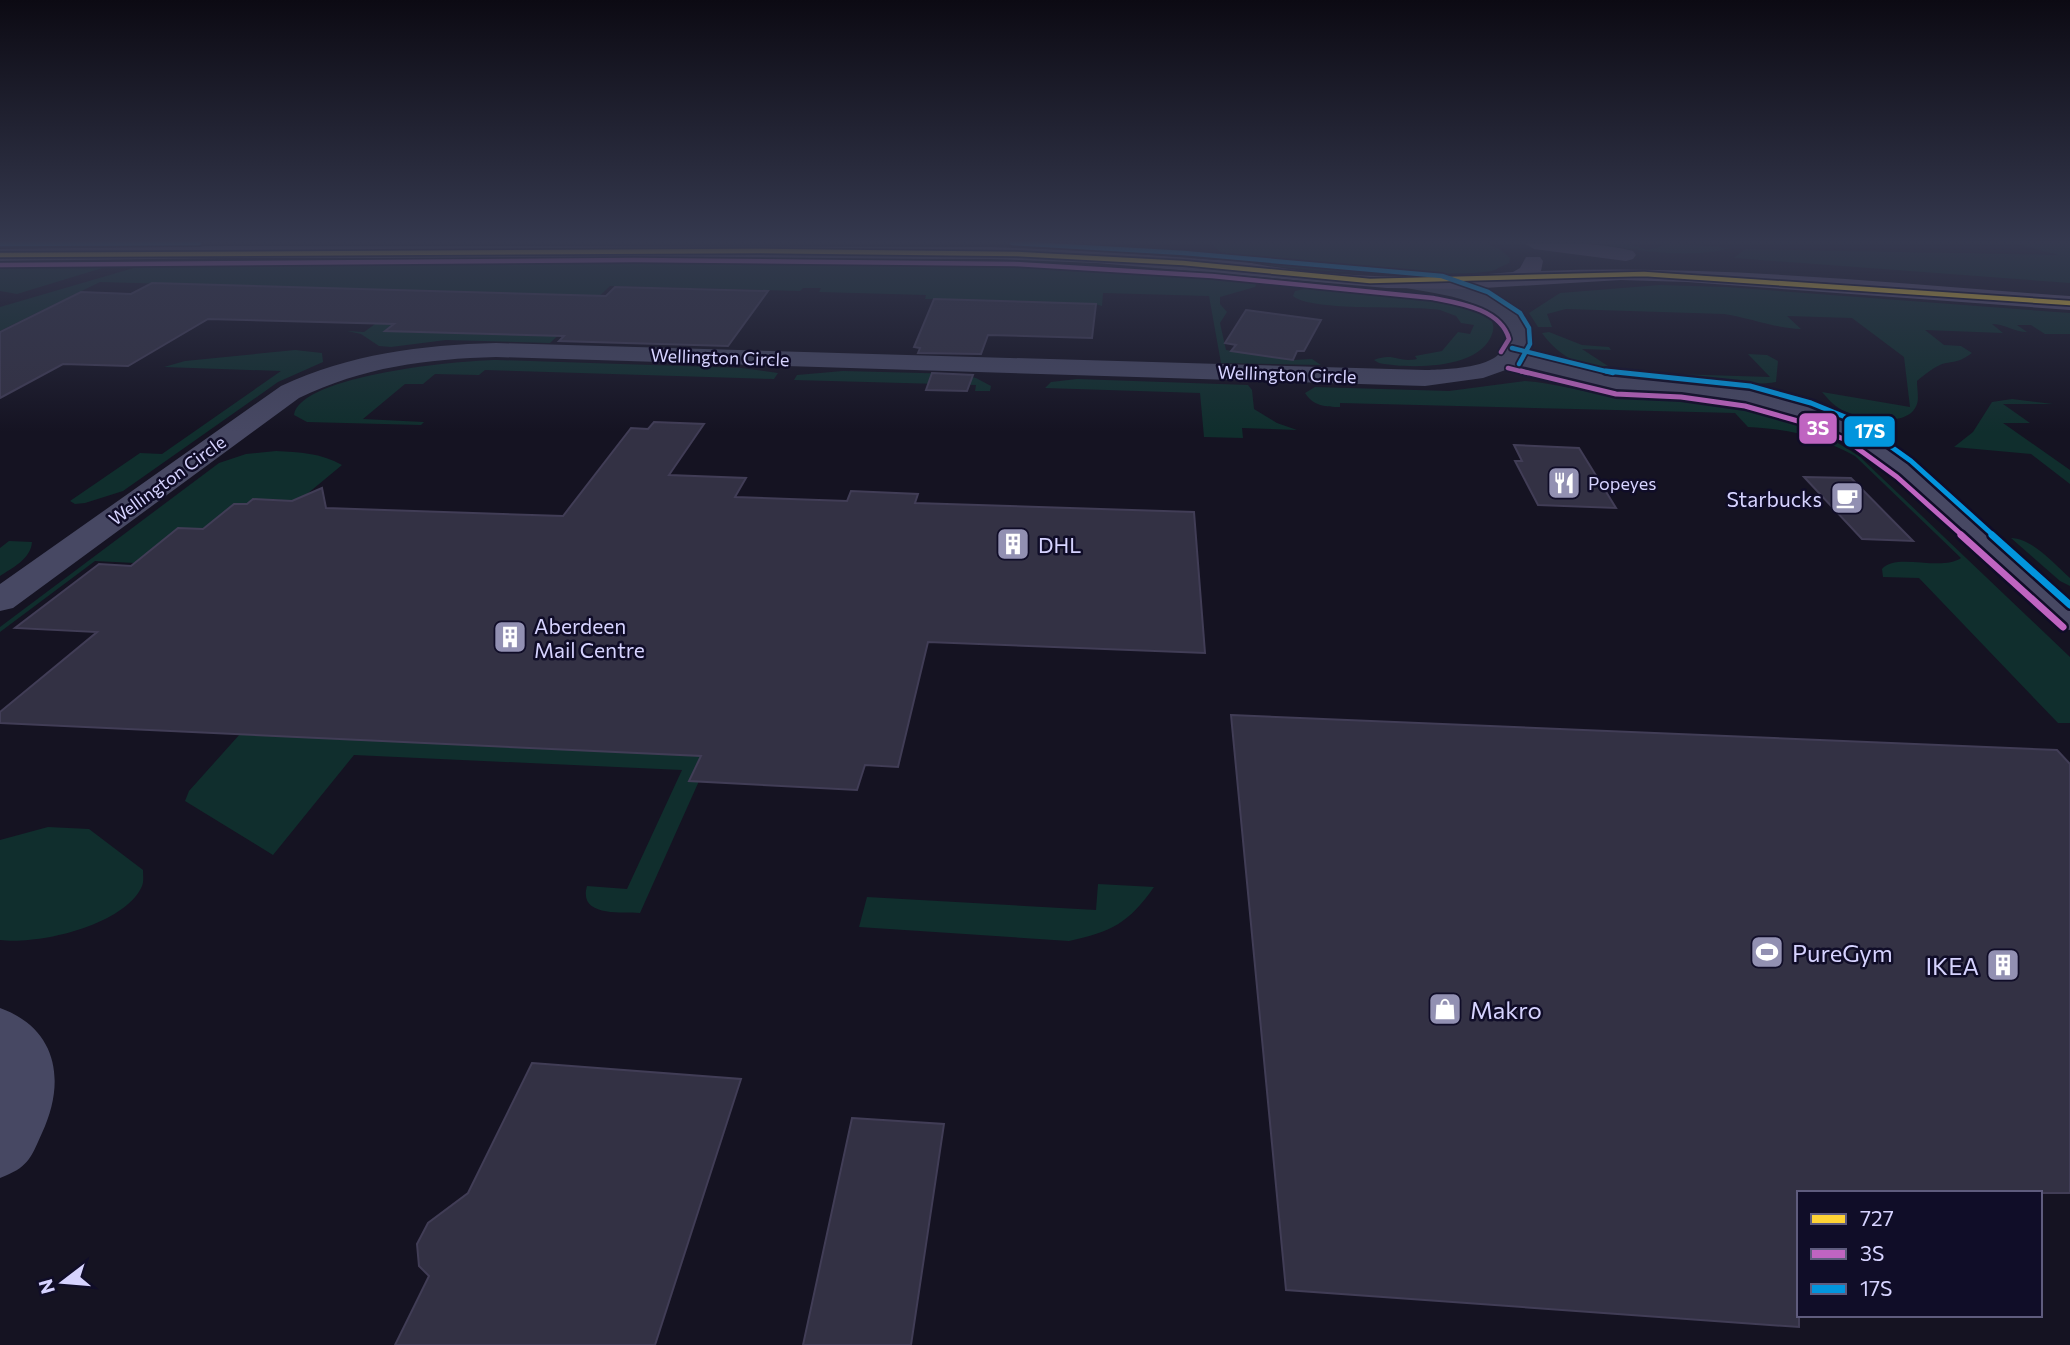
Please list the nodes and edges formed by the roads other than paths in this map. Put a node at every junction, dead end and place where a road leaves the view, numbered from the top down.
1 (1495, 306) edge
2 (1511, 306) edge
3 (1508, 316) junction
4 (1510, 358) junction
5 (0, 600) edge
6 (2070, 619) edge
7 (0, 1031) edge
8 (0, 1151) edge

1 - 3 street
2 - 3 street
3 - 4 street
4 - 5 street, Wellington Circle
4 - 6 street
7 - 8 street

